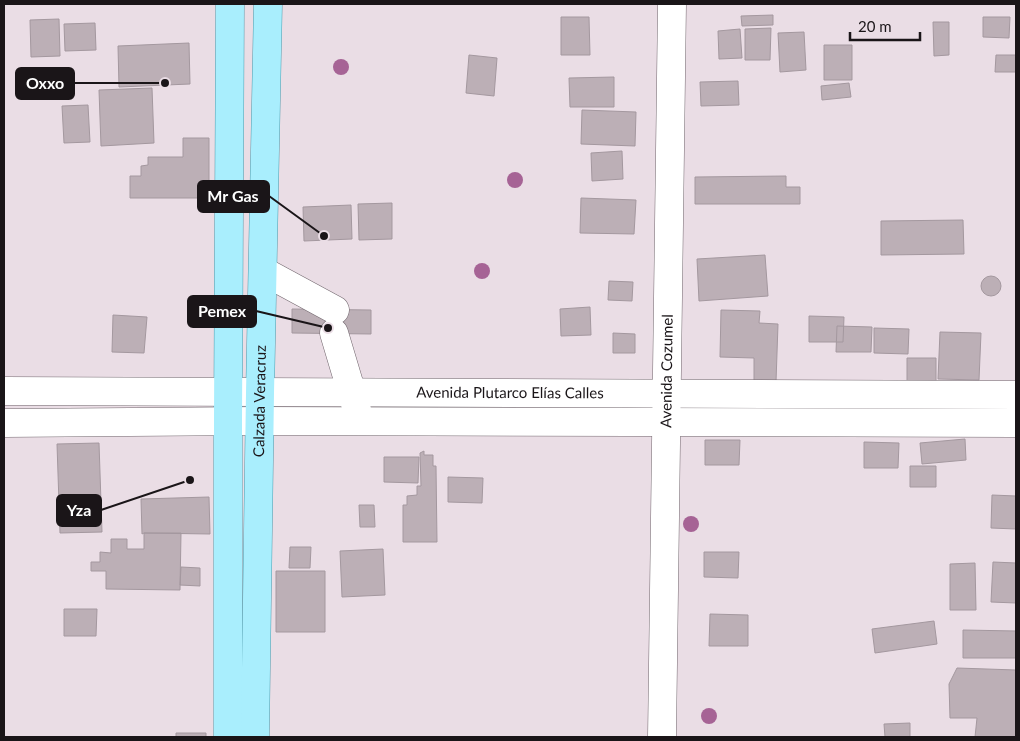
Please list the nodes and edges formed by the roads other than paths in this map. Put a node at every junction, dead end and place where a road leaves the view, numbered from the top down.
1 (230, 4) edge
2 (268, 4) edge
3 (672, 4) edge
4 (264, 271) junction
5 (4, 391) edge
6 (228, 393) junction
7 (260, 393) junction
8 (351, 393) junction
9 (667, 394) junction
10 (1016, 395) edge
11 (228, 421) junction
12 (260, 421) junction
13 (361, 421) junction
14 (4, 422) edge
15 (667, 422) junction
16 (1016, 424) edge
17 (228, 737) edge
18 (255, 737) edge
19 (662, 737) edge

1 - 6 main road, Calzada Veracruz
2 - 4 main road, Calzada Veracruz
3 - 9 street, Avenida Cozumel
4 - 7 main road, Calzada Veracruz
4 - 8 street
5 - 6 street, Avenida Plutarco Elías Calles
6 - 7 street, Avenida Plutarco Elías Calles
6 - 11 main road, Calzada Veracruz
7 - 8 street, Avenida Plutarco Elías Calles
7 - 12 main road, Calzada Veracruz
8 - 9 street, Avenida Plutarco Elías Calles
8 - 13 street
9 - 10 street, Avenida Plutarco Elías Calles
9 - 15 street, Avenida Cozumel
11 - 12 street, Avenida Plutarco Elías Calles
11 - 14 street, Avenida Plutarco Elías Calles
11 - 17 main road, Calzada Veracruz
12 - 13 street, Avenida Plutarco Elías Calles
12 - 18 main road, Calzada Veracruz
13 - 15 street, Avenida Plutarco Elías Calles
15 - 16 street, Avenida Plutarco Elías Calles
15 - 19 street, Avenida Cozumel

